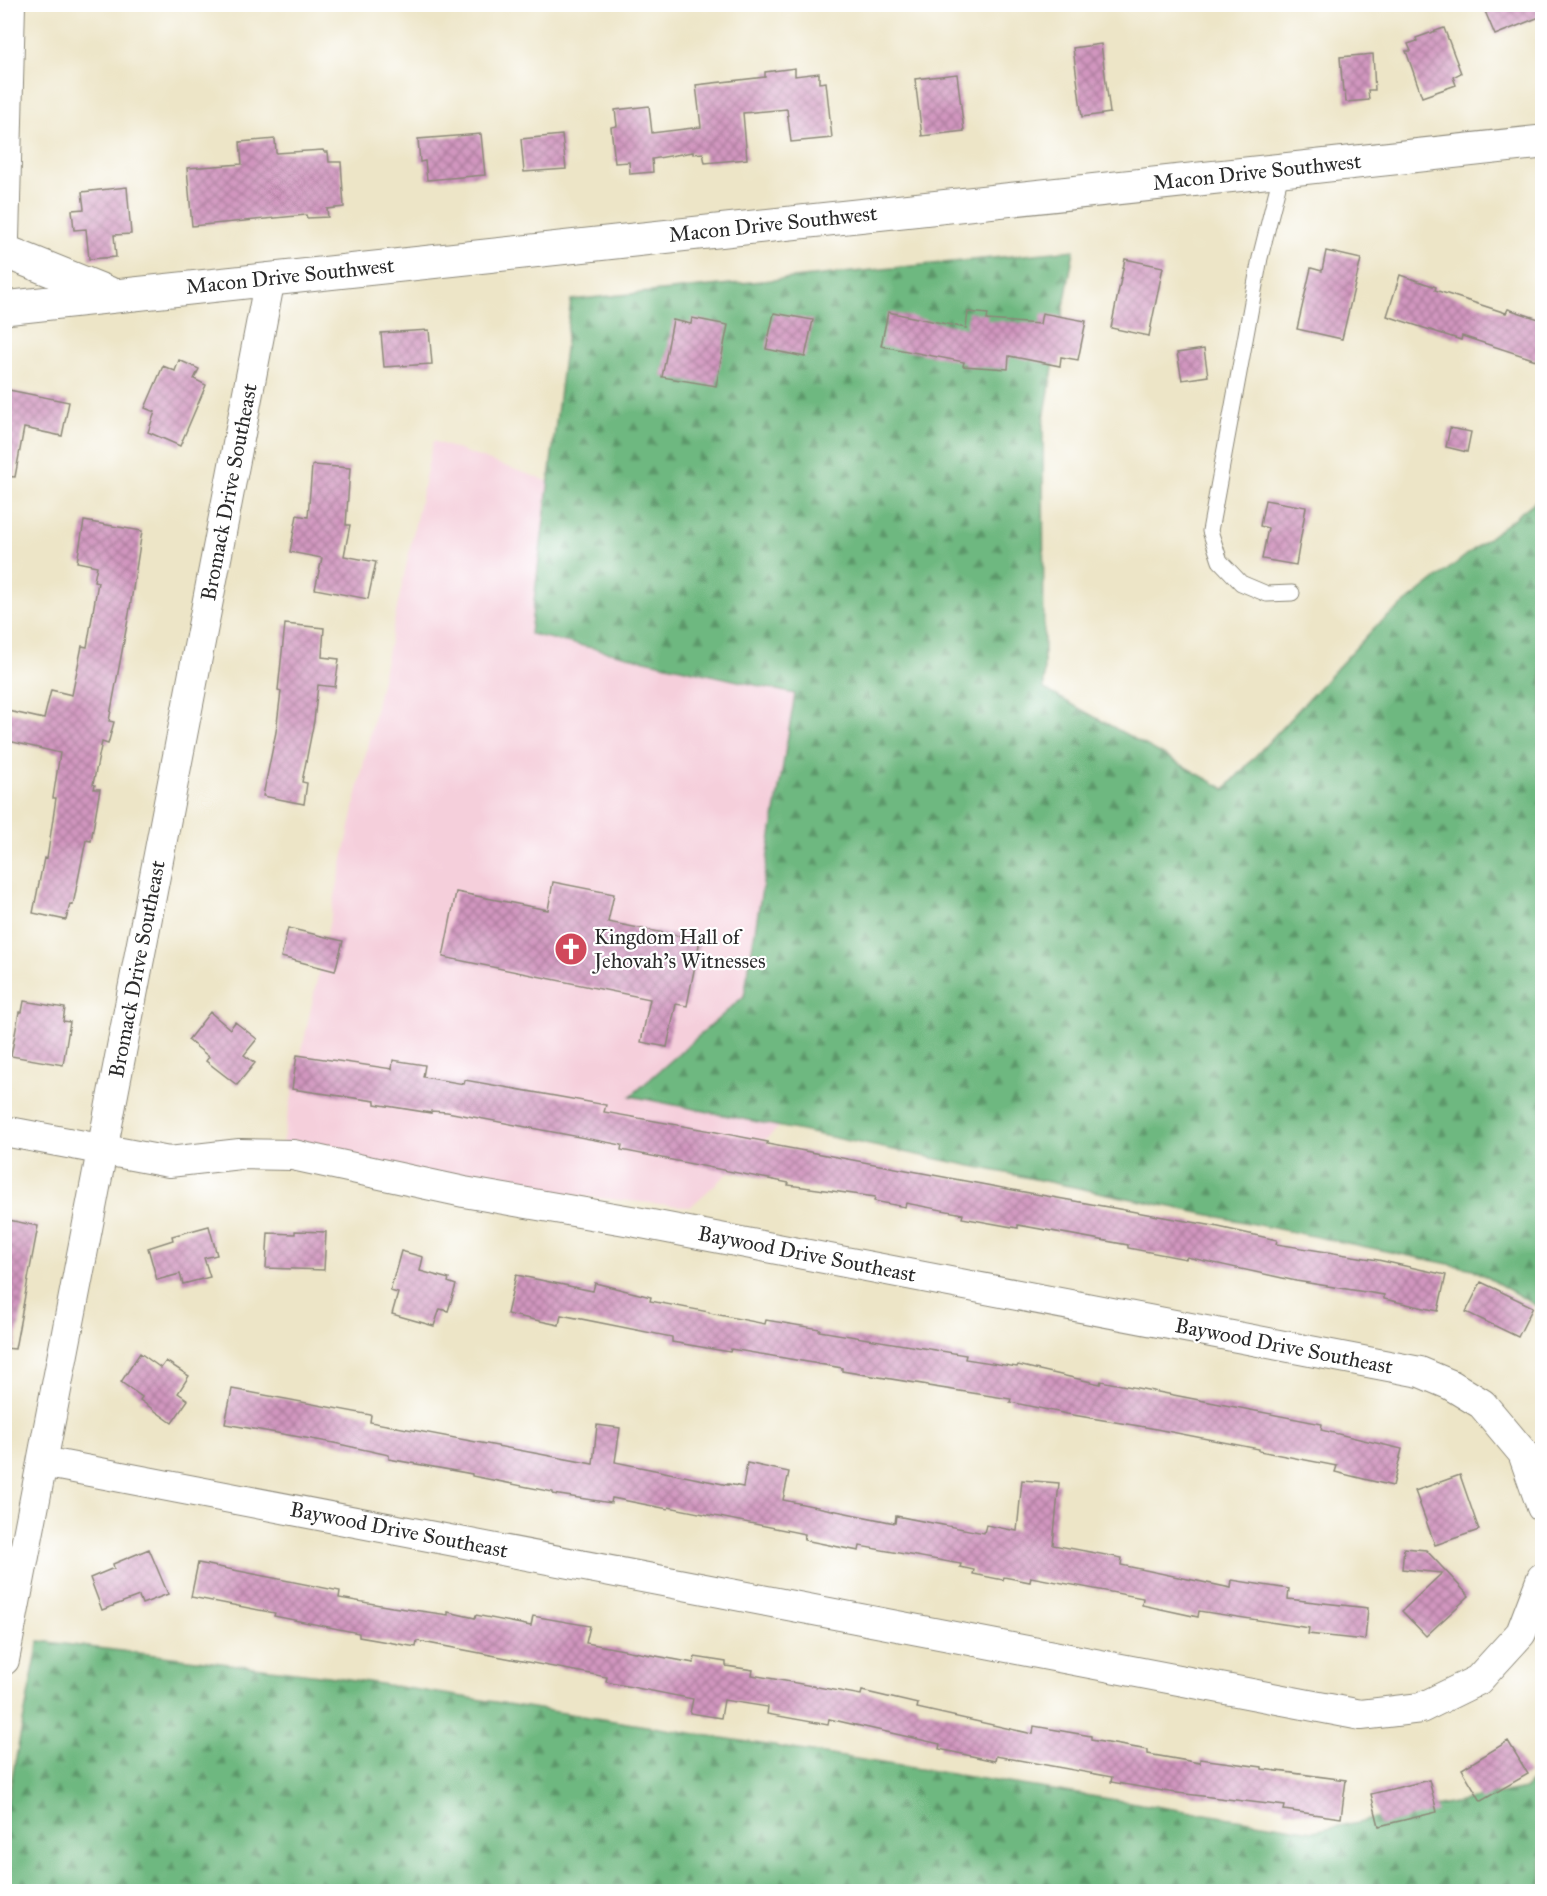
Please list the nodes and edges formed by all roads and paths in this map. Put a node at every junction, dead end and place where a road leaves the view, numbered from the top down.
1 (10, 4) edge
2 (1542, 142) edge
3 (1282, 170) junction
4 (4, 239) edge
5 (4, 251) edge
6 (270, 278) junction
7 (113, 295) junction
8 (4, 308) edge
9 (1292, 593) dead end
10 (4, 1131) edge
11 (103, 1149) junction
12 (43, 1462) junction
13 (1542, 1507) edge
14 (1542, 1578) edge
15 (4, 1660) edge

1 - 4 street
2 - 3 street, Macon Drive Southwest
3 - 6 street, Macon Drive Southwest
3 - 9 lane
5 - 7 street
6 - 7 street, Macon Drive Southwest
6 - 11 street, Bromack Drive Southeast
7 - 8 street, Macon Drive Southwest
10 - 11 street, Baywood Drive Southeast
11 - 12 street, Bromack Drive Southeast
11 - 13 street, Baywood Drive Southeast
12 - 14 street, Baywood Drive Southeast
12 - 15 street, Bromack Drive Southeast

